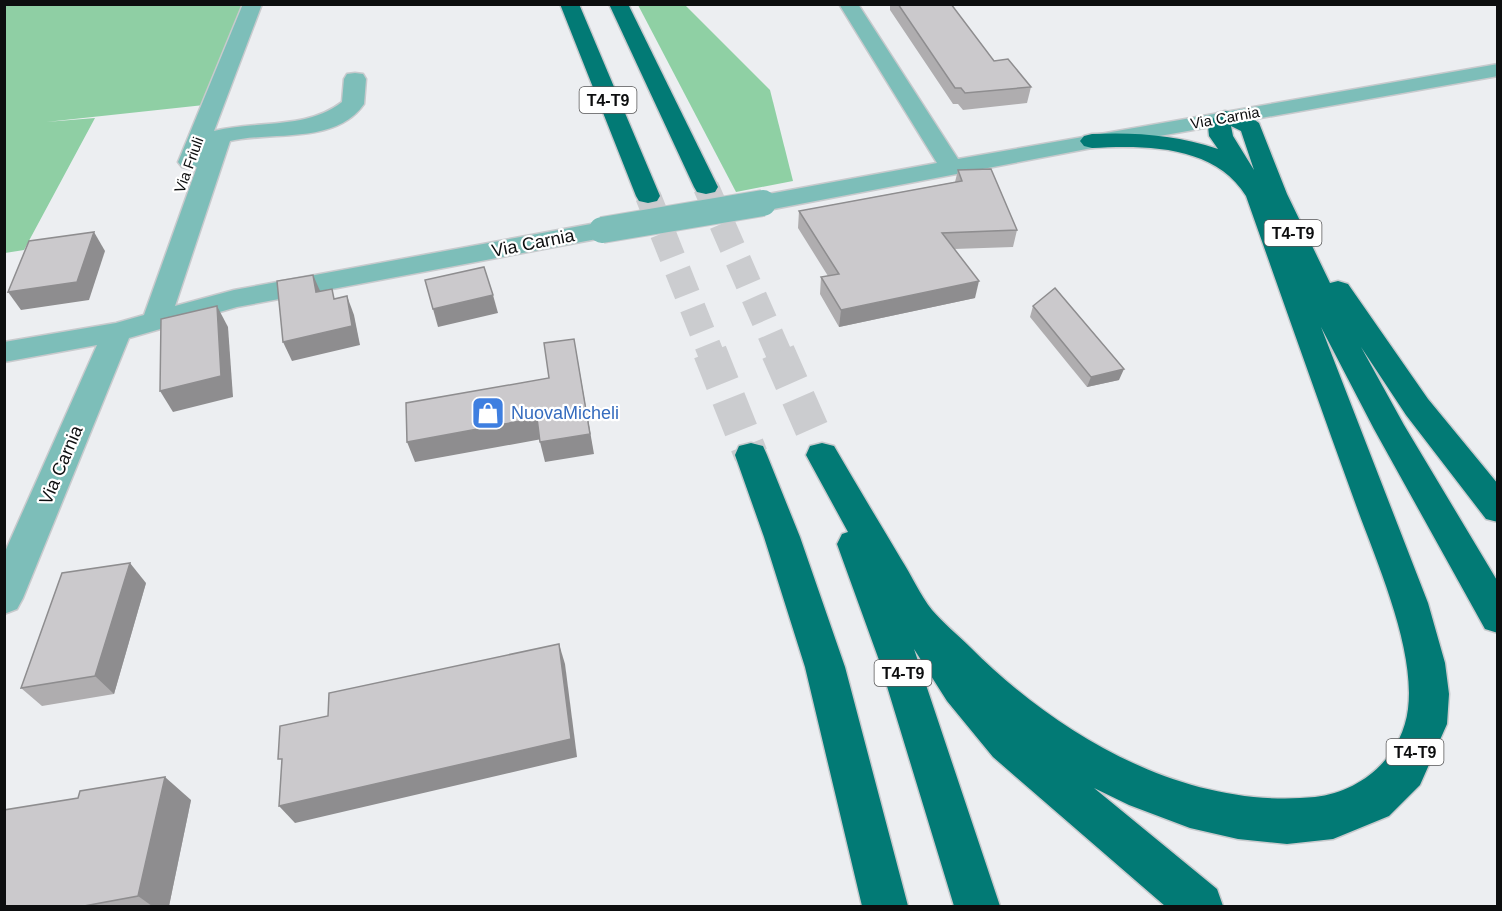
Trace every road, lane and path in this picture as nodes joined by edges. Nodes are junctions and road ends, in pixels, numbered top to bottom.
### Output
1 (253, 4) edge
2 (269, 4) edge
3 (569, 4) edge
4 (618, 4) edge
5 (848, 4) edge
6 (1497, 70) edge
7 (355, 79) dead end
8 (1268, 111) junction
9 (1225, 118) junction
10 (1254, 134) junction
11 (220, 136) junction
12 (1092, 141) junction
13 (952, 168) junction
14 (706, 187) tunnel mouth
15 (1261, 191) junction
16 (648, 196) tunnel mouth
17 (134, 327) junction
18 (4, 352) edge
19 (751, 455) tunnel mouth
20 (1497, 509) edge
21 (4, 598) edge
22 (1497, 617) edge
23 (917, 620) junction
24 (865, 825) junction
25 (872, 906) edge
26 (885, 906) edge
27 (977, 906) edge
28 (1200, 906) edge

1 - 17 street, Via Friuli
2 - 11 street
3 - 16 highway, T4-T9
4 - 14 highway, T4-T9
5 - 13 street
6 - 8 street, Via Carnia
7 - 11 street
8 - 9 street, Via Carnia
8 - 10 highway
9 - 10 highway
9 - 12 street, Via Carnia
9 - 15 highway, T4-T9
10 - 15 highway, T4-T9
11 - 17 street
12 - 13 street, Via Carnia
12 - 15 highway, T4-T9
13 - 17 street, Via Carnia, bridge
15 - 20 highway, T4-T9
15 - 22 highway, T4-T9
15 - 23 highway, T4-T9
17 - 18 street, Via Carnia
17 - 21 street, Via Carnia
19 - 24 highway
23 - 27 highway, T4-T9
23 - 28 highway, T4-T9
24 - 25 highway
24 - 26 highway

